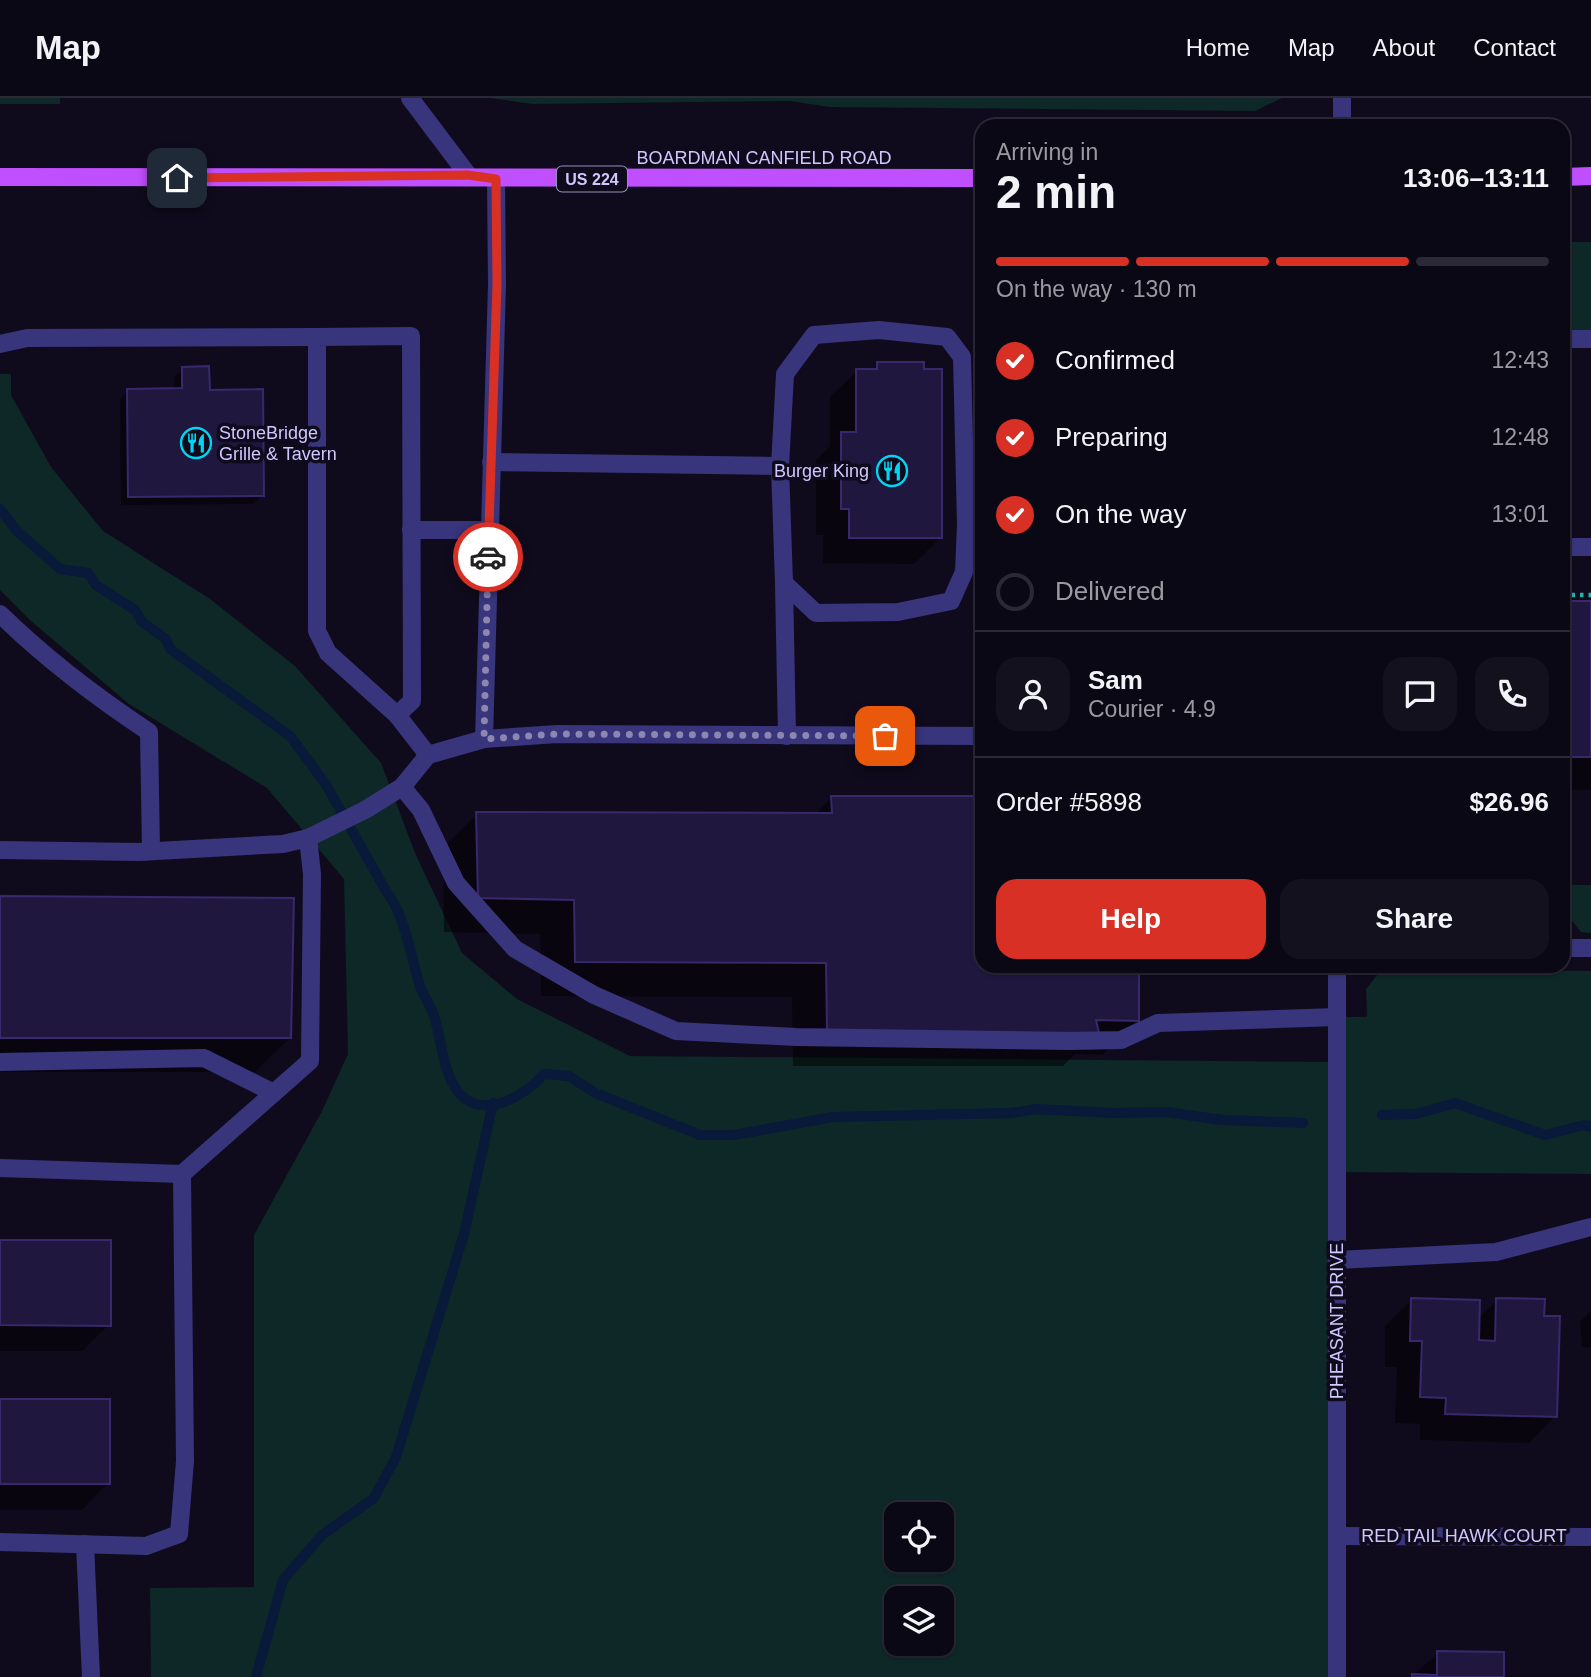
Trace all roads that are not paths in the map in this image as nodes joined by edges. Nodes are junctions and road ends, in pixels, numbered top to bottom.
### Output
1 (410, 98) edge
2 (1342, 98) edge
3 (1342, 119) edge
4 (468, 175) junction
5 (0, 177) edge
6 (1570, 177) edge
7 (1591, 177) edge
8 (975, 178) edge
9 (496, 179) junction
10 (317, 337) junction
11 (1570, 339) edge
12 (1591, 339) edge
13 (0, 344) edge
14 (491, 462) junction
15 (780, 466) junction
16 (411, 530) junction
17 (488, 530) junction
18 (1570, 547) edge
19 (1591, 547) edge
20 (784, 583) junction
21 (0, 614) edge
22 (397, 715) junction
23 (787, 736) junction
24 (975, 736) edge
25 (484, 739) junction
26 (428, 755) junction
27 (402, 787) junction
28 (315, 835) junction
29 (0, 850) edge
30 (151, 851) junction
31 (1570, 947) edge
32 (1591, 947) edge
33 (1337, 973) edge
34 (1337, 1017) junction
35 (0, 1062) edge
36 (274, 1093) junction
37 (0, 1168) edge
38 (182, 1174) junction
39 (1591, 1227) edge
40 (1337, 1260) junction
41 (1337, 1536) junction
42 (1591, 1537) edge
43 (0, 1542) edge
44 (85, 1544) junction
45 (91, 1677) edge
46 (1337, 1677) edge

1 - 4 street
2 - 3 street
4 - 5 main road, BOARDMAN CANFIELD ROAD / US 224
4 - 9 main road, BOARDMAN CANFIELD ROAD / US 224
6 - 7 main road
8 - 9 main road, BOARDMAN CANFIELD ROAD / US 224
9 - 14 street
10 - 13 street
10 - 16 street
10 - 22 street
11 - 12 street
14 - 15 street
14 - 17 street
15 - 20 street
15 - 20 street
16 - 17 street
16 - 22 street
17 - 25 street
18 - 19 street
20 - 23 street
21 - 30 street
22 - 26 street
23 - 24 street
23 - 25 street
25 - 26 street
26 - 27 street
27 - 28 street
27 - 34 street
28 - 30 street
28 - 36 street
29 - 30 street
31 - 32 street
33 - 34 street, PHEASANT DRIVE
34 - 40 street, PHEASANT DRIVE
35 - 36 street
36 - 38 street
37 - 38 street
38 - 44 street
39 - 40 street
40 - 41 street, PHEASANT DRIVE
41 - 42 street, RED TAIL HAWK COURT
41 - 46 street, PHEASANT DRIVE
43 - 44 street
44 - 45 street

